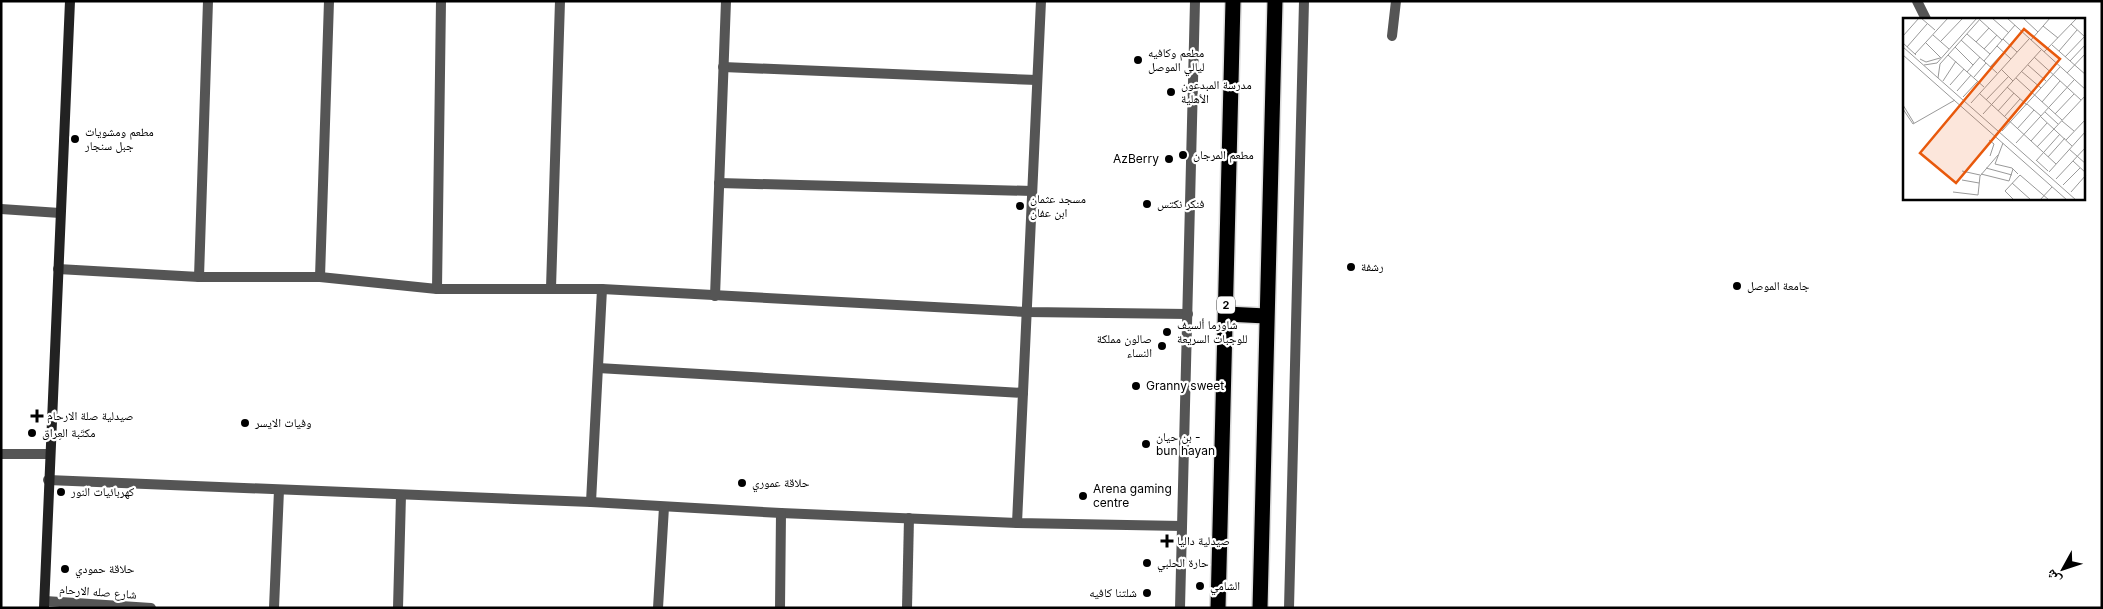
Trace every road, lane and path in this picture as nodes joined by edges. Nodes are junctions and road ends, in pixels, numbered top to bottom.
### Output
1 (70, 1) edge
2 (208, 1) edge
3 (329, 1) edge
4 (441, 1) edge
5 (560, 1) edge
6 (726, 1) edge
7 (1041, 1) edge
8 (1196, 1) edge
9 (1233, 1) edge
10 (1275, 1) edge
11 (1304, 1) edge
12 (1396, 1) edge
13 (1916, 1) edge
14 (1925, 18) edge
15 (1392, 36) dead end
16 (724, 68) junction
17 (1037, 80) junction
18 (719, 183) junction
19 (1032, 191) junction
20 (1, 209) edge
21 (60, 213) junction
22 (58, 269) junction
23 (199, 277) junction
24 (320, 277) junction
25 (552, 288) junction
26 (437, 289) junction
27 (602, 289) junction
28 (715, 296) junction
29 (1027, 312) junction
30 (1188, 314) junction
31 (1226, 314) junction
32 (1266, 316) junction
33 (598, 368) junction
34 (1023, 393) junction
35 (1, 454) edge
36 (50, 454) junction
37 (48, 480) junction
38 (279, 490) junction
39 (401, 495) junction
40 (591, 502) junction
41 (664, 507) junction
42 (781, 513) junction
43 (909, 518) junction
44 (1017, 523) junction
45 (1182, 526) junction
46 (44, 604) edge
47 (151, 608) edge
48 (274, 608) edge
49 (398, 608) edge
50 (658, 608) edge
51 (780, 608) edge
52 (907, 608) edge
53 (1180, 608) edge
54 (1218, 608) edge
55 (1260, 608) edge
56 (1289, 608) edge

1 - 21 street
2 - 23 street
3 - 24 street
4 - 26 street
5 - 25 street
6 - 16 street
7 - 17 street
8 - 30 street
9 - 31 highway, 2
10 - 32 highway
11 - 56 street
12 - 15 street
13 - 14 street
16 - 17 street
16 - 18 street
17 - 19 street
18 - 19 street
18 - 28 street
19 - 29 street
20 - 21 street
21 - 22 street
22 - 23 street
22 - 36 street
23 - 24 street
24 - 26 street
25 - 26 street
25 - 27 street
27 - 28 street
27 - 33 street
28 - 29 street
29 - 30 street
29 - 34 street
30 - 45 street
31 - 32 highway
31 - 54 highway, 2
32 - 55 highway
33 - 34 street
33 - 40 street
34 - 44 street
35 - 36 street
36 - 37 street
37 - 38 street
37 - 46 street
38 - 39 street
38 - 48 street
39 - 40 street
39 - 49 street
40 - 41 street
41 - 42 street
41 - 50 street
42 - 43 street
42 - 51 street
43 - 44 street
43 - 52 street
44 - 45 street
45 - 53 street
46 - 47 street, شارع صله الارحام

